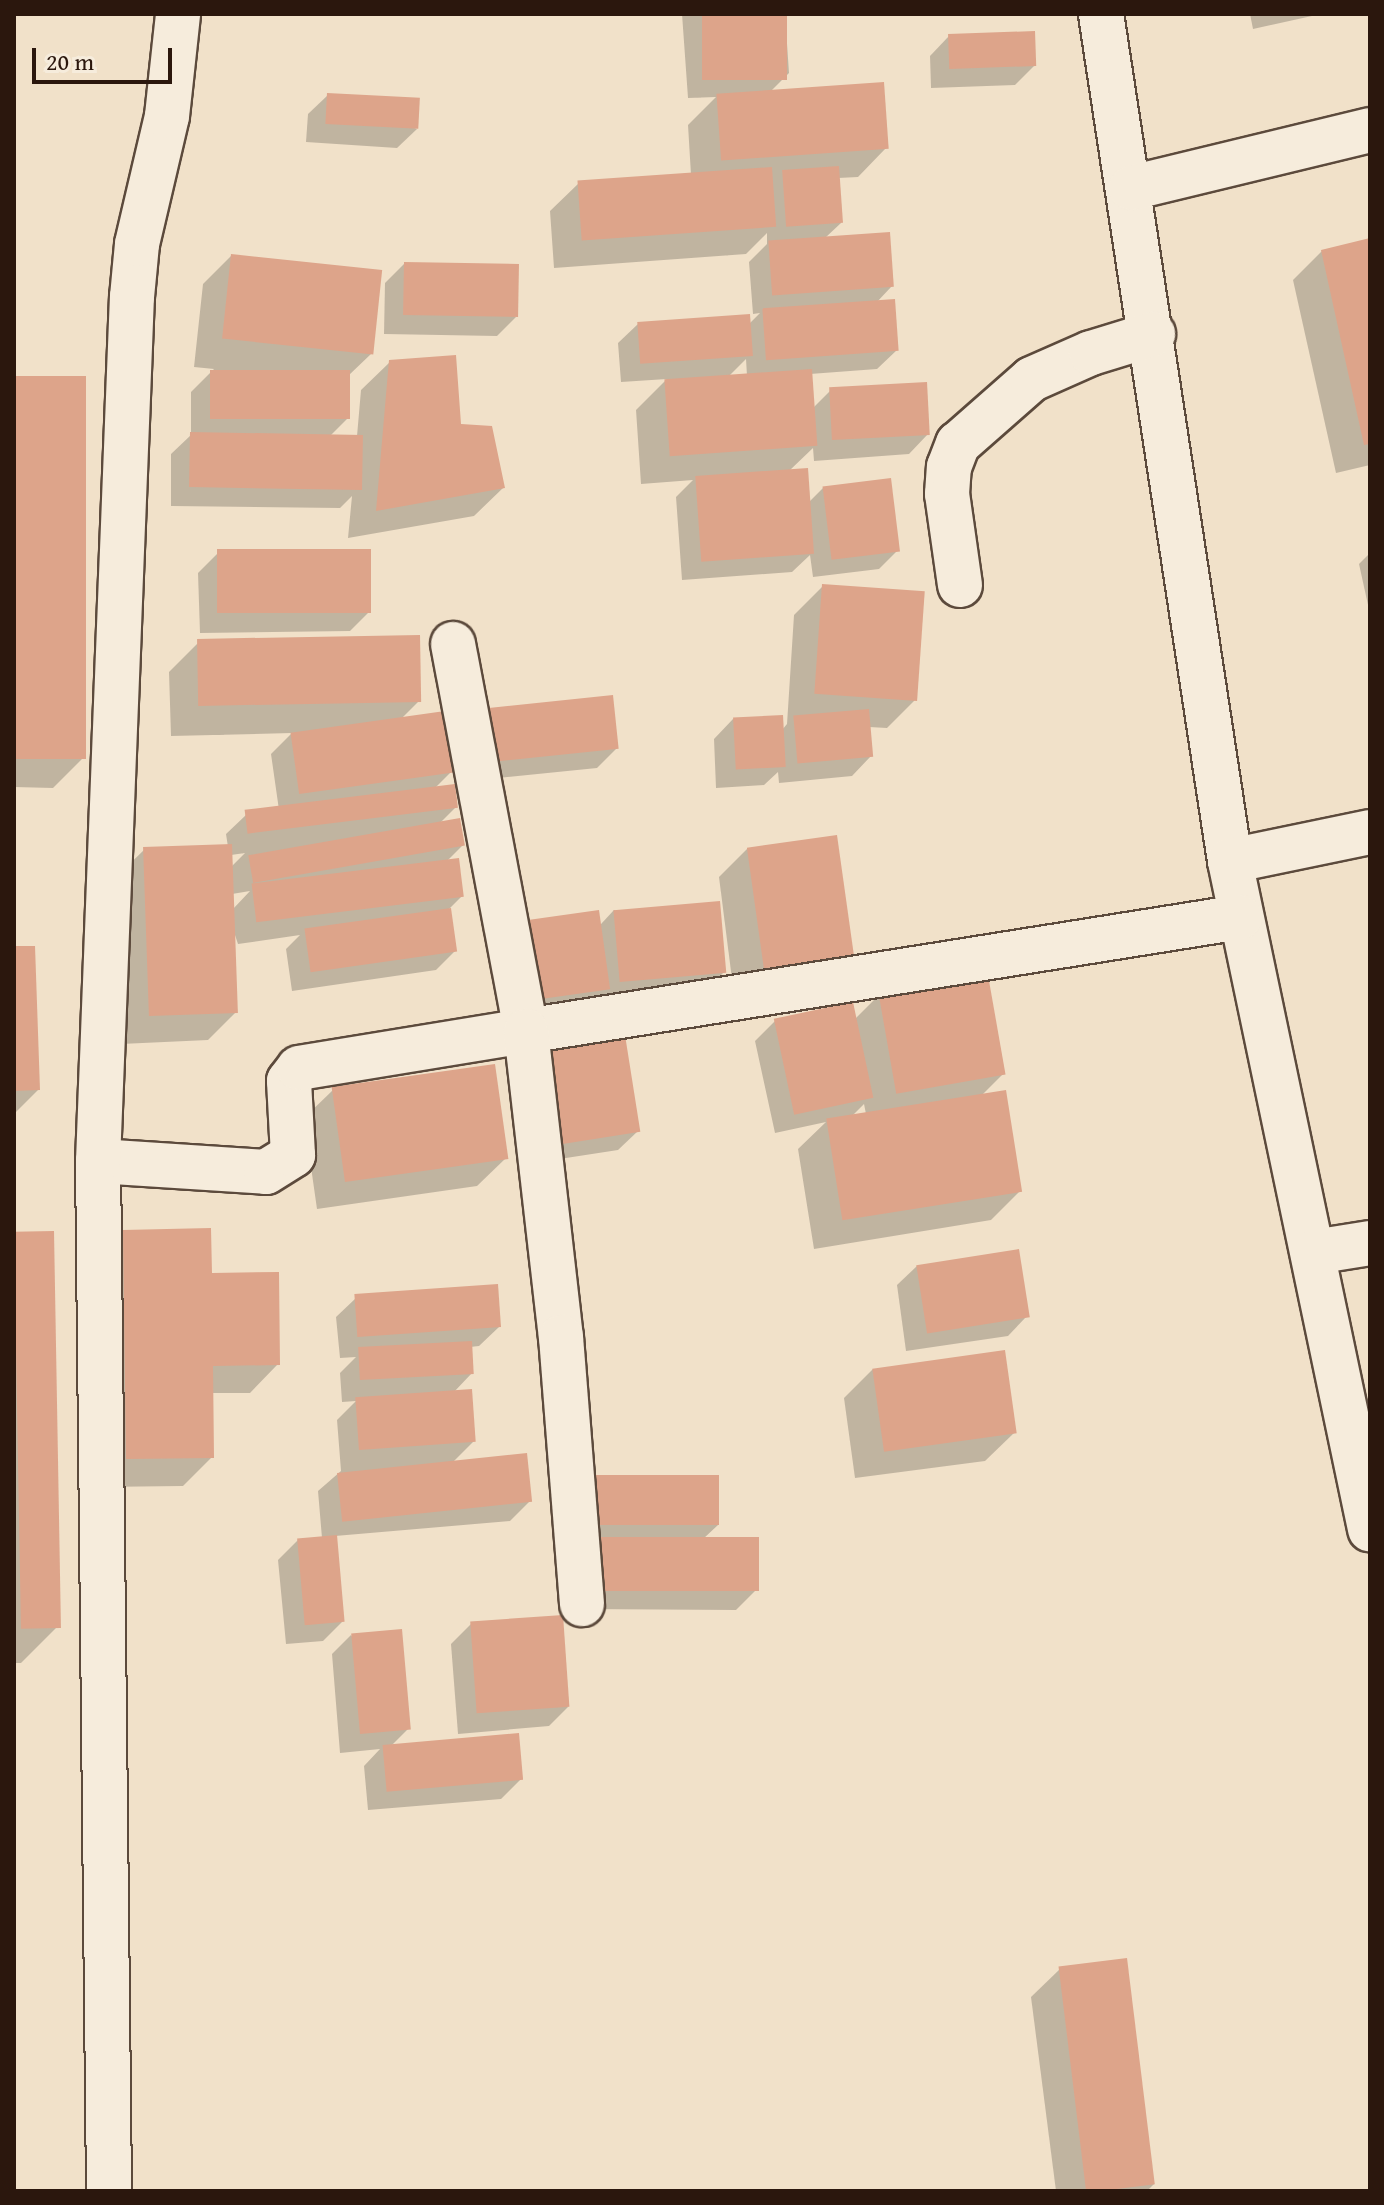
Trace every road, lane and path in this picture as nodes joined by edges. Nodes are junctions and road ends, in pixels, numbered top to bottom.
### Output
1 (178, 14) edge
2 (1101, 14) edge
3 (1370, 130) edge
4 (1131, 188) junction
5 (1153, 334) junction
6 (960, 585) dead end
7 (453, 644) dead end
8 (1370, 832) edge
9 (1230, 861) junction
10 (1240, 917) junction
11 (526, 1031) junction
12 (98, 1161) junction
13 (1370, 1243) edge
14 (1314, 1252) junction
15 (1368, 1508) edge
16 (582, 1604) dead end
17 (109, 2191) edge

1 - 12 street
2 - 4 street
3 - 4 street
4 - 5 street
5 - 6 street
5 - 9 street
7 - 11 street
8 - 9 street
9 - 10 street
10 - 11 street
10 - 14 street
11 - 12 street
11 - 16 street
12 - 17 street
13 - 14 street
14 - 15 street

